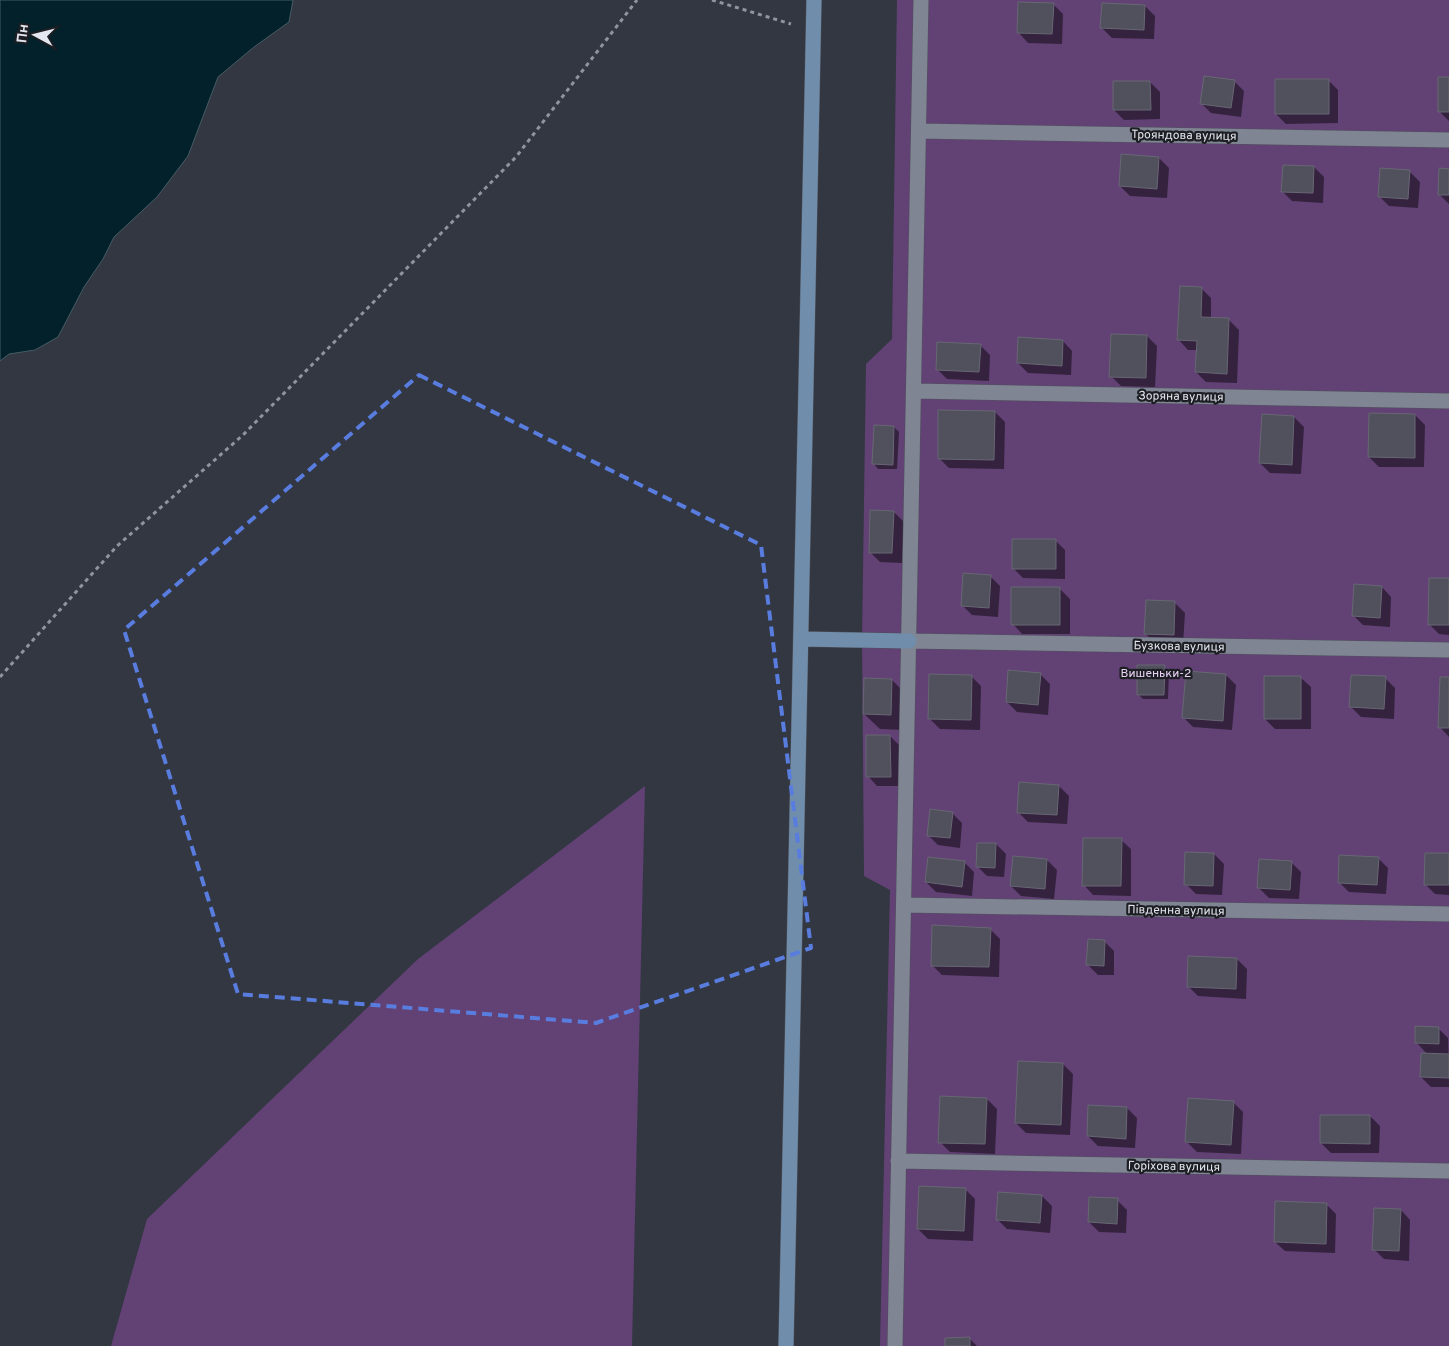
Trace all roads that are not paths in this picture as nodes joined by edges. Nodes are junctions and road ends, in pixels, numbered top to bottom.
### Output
1 (814, 0) edge
2 (921, 0) edge
3 (919, 131) junction
4 (1449, 140) edge
5 (914, 392) junction
6 (1449, 401) edge
7 (801, 639) junction
8 (909, 641) junction
9 (1449, 650) edge
10 (904, 905) junction
11 (1449, 914) edge
12 (898, 1161) junction
13 (1449, 1171) edge
14 (786, 1346) edge
15 (895, 1346) edge

1 - 7 street
2 - 3 street
3 - 4 street, Трояндова вулиця
3 - 5 street
5 - 6 street, Зоряна вулиця
5 - 8 street
7 - 8 street
7 - 14 street
8 - 9 street, Бузкова вулиця
8 - 10 street
10 - 11 street, Південна вулиця
10 - 12 street
12 - 13 street, Горіхова вулиця
12 - 15 street

